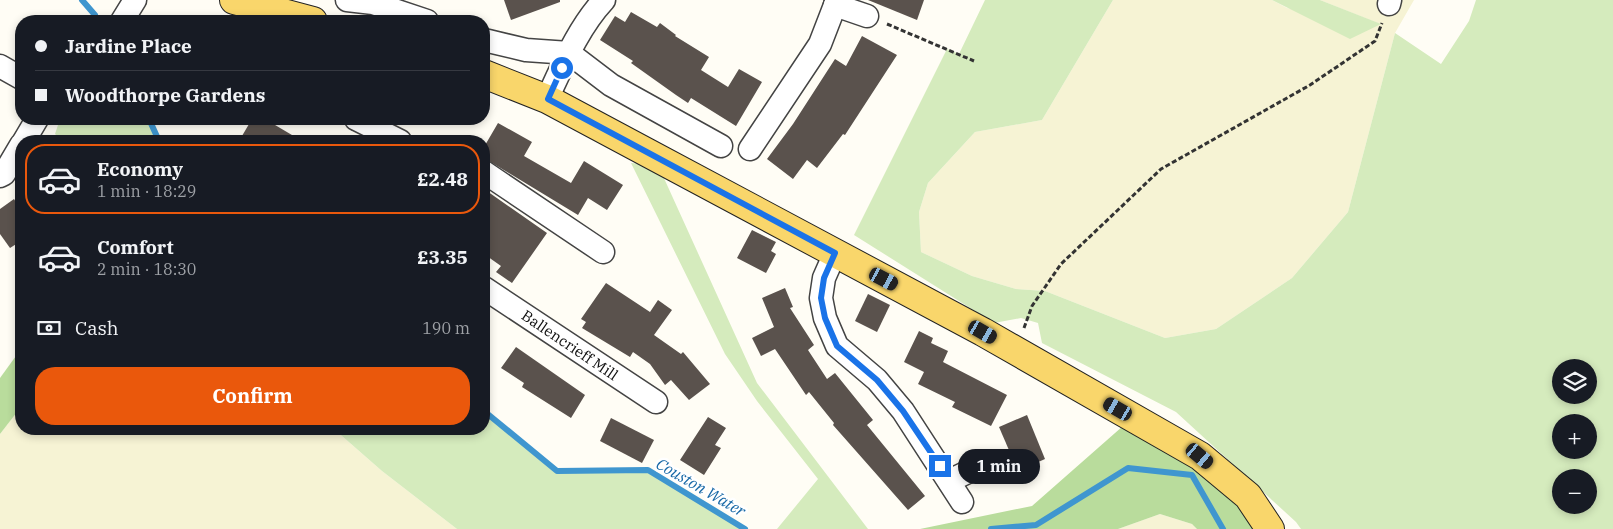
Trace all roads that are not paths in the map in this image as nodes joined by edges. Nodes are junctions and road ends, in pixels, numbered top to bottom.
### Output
1 (234, 0) edge
2 (347, 0) edge
3 (604, 0) edge
4 (836, 2) edge
5 (280, 6) edge
6 (300, 15) edge
7 (409, 15) edge
8 (867, 16) road end
9 (490, 41) edge
10 (569, 53) junction
11 (0, 66) edge
12 (15, 75) edge
13 (490, 76) edge
14 (548, 99) junction
15 (368, 125) edge
16 (388, 135) edge
17 (720, 146) dead end
18 (750, 149) dead end
19 (15, 155) edge
20 (0, 176) edge
21 (490, 176) edge
22 (602, 252) dead end
23 (835, 253) junction
24 (490, 292) edge
25 (656, 402) dead end
26 (974, 469) dead end
27 (949, 481) junction
28 (962, 502) dead end
29 (1270, 529) edge

1 - 5 main road
2 - 7 street
3 - 10 street
4 - 8 street
4 - 18 street
5 - 6 main road
9 - 10 street
10 - 14 street
10 - 17 street
11 - 12 street
13 - 14 main road
14 - 23 main road
15 - 16 street
19 - 20 street
21 - 22 street
23 - 27 street
23 - 29 main road
24 - 25 street, Ballencrieff Mill
26 - 27 street
27 - 28 street

